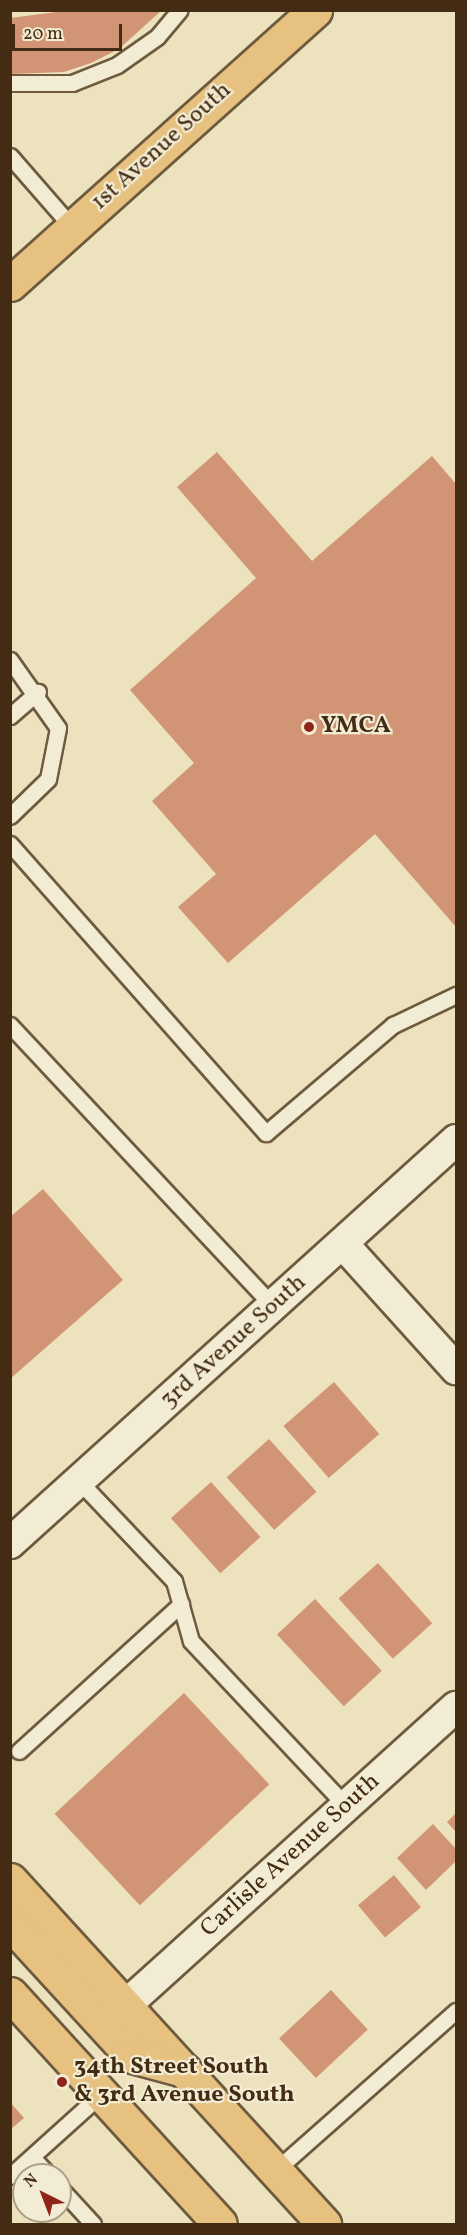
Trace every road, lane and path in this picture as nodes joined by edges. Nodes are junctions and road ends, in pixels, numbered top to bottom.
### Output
1 (180, 10) edge
2 (315, 10) edge
3 (10, 83) edge
4 (10, 156) edge
5 (72, 227) junction
6 (10, 284) edge
7 (10, 660) edge
8 (38, 692) junction
9 (10, 716) edge
10 (10, 816) edge
11 (10, 844) edge
12 (456, 995) edge
13 (10, 1026) edge
14 (456, 1140) edge
15 (343, 1244) junction
16 (273, 1306) junction
17 (456, 1369) edge
18 (79, 1480) junction
19 (12, 1539) edge
20 (181, 1604) junction
21 (456, 1707) edge
22 (19, 1751) dead end
23 (346, 1806) junction
24 (10, 1880) edge
25 (10, 1923) edge
26 (10, 1994) edge
27 (126, 2006) junction
28 (456, 2011) edge
29 (184, 2070) junction
30 (101, 2094) junction
31 (32, 2157) junction
32 (38, 2163) edge
33 (276, 2170) junction
34 (10, 2176) edge
35 (72, 2201) edge
36 (93, 2224) edge
37 (220, 2224) edge
38 (324, 2224) edge

1 - 3 lane
2 - 5 main road, 1st Avenue South
4 - 5 lane
5 - 6 main road, 1st Avenue South
7 - 8 lane
8 - 9 lane
8 - 10 lane
11 - 12 lane
13 - 16 lane
14 - 15 street, 3rd Avenue South
15 - 16 street, 3rd Avenue South
15 - 17 street
16 - 18 street, 3rd Avenue South
18 - 19 street, 3rd Avenue South
18 - 20 lane
20 - 22 lane
20 - 23 lane
21 - 23 street, Carlisle Avenue South
23 - 27 street, Carlisle Avenue South
24 - 27 main road
25 - 29 main road
26 - 30 main road
27 - 29 main road
28 - 33 lane
29 - 33 main road
30 - 31 lane
30 - 37 main road
31 - 32 lane
31 - 34 lane
33 - 38 main road
35 - 36 lane

